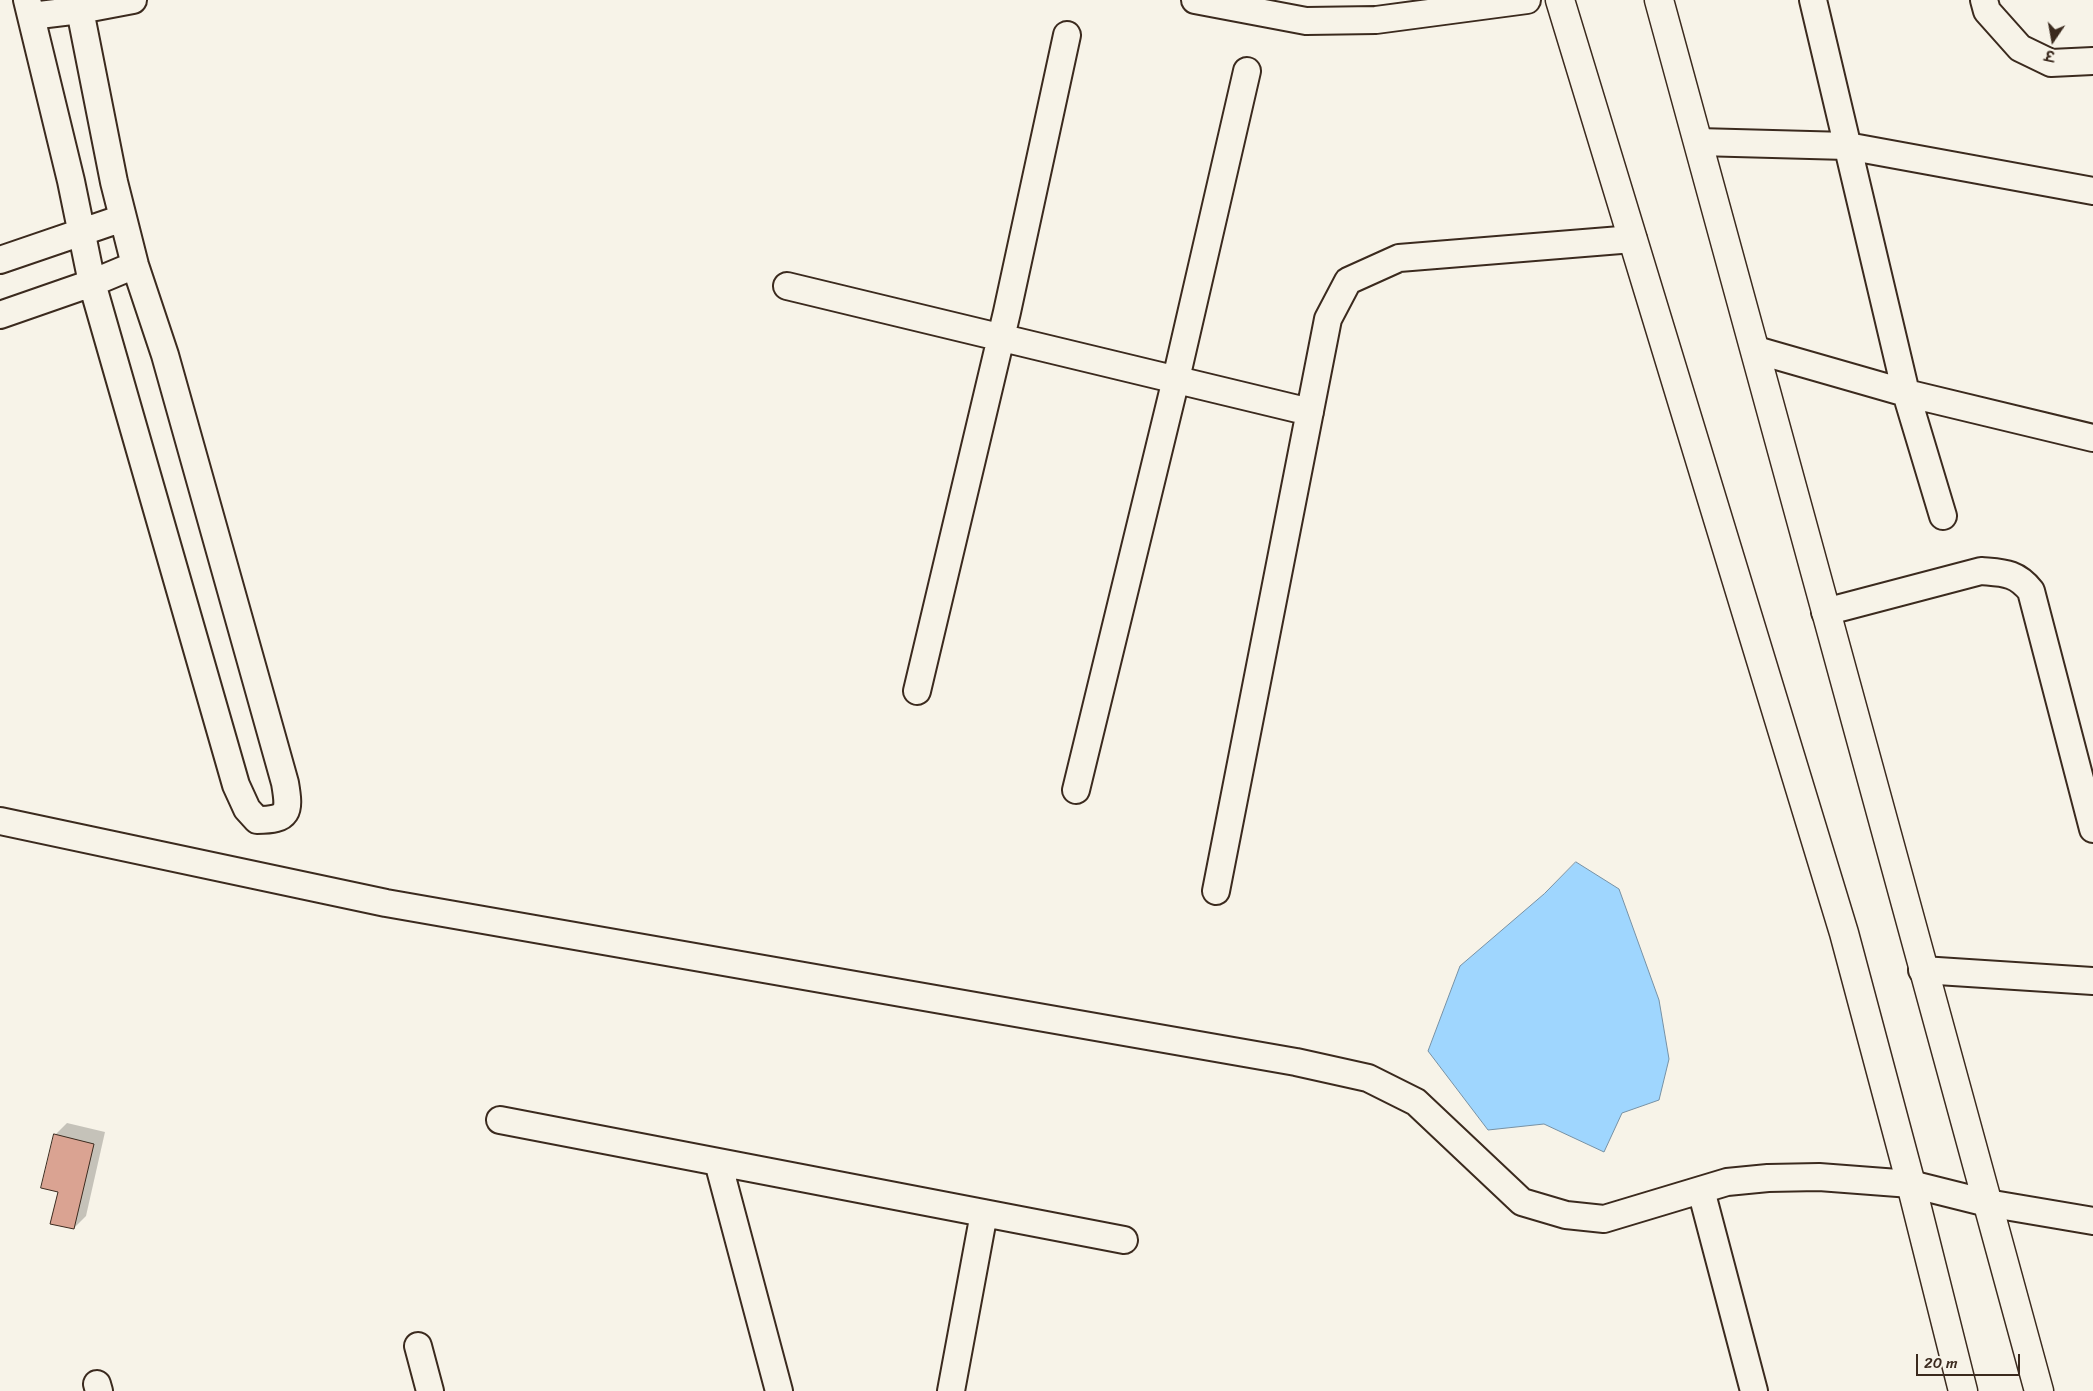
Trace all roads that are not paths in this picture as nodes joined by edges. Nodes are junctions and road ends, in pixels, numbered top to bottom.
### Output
1 (133, 0) edge
2 (1195, 0) edge
3 (1527, 0) edge
4 (1560, 0) edge
5 (1659, 0) edge
6 (1812, 0) edge
7 (1984, 0) edge
8 (79, 5) edge
9 (29, 8) edge
10 (1067, 35) dead end
11 (2093, 61) edge
12 (1247, 71) dead end
13 (1698, 142) junction
14 (1847, 146) junction
15 (2093, 192) edge
16 (124, 218) junction
17 (81, 233) junction
18 (1633, 239) junction
19 (0, 260) edge
20 (135, 265) junction
21 (92, 283) junction
22 (786, 286) dead end
23 (0, 315) edge
24 (1001, 337) junction
25 (1756, 350) junction
26 (1176, 379) junction
27 (1906, 393) junction
28 (1310, 412) junction
29 (2093, 438) edge
30 (1943, 516) dead end
31 (1826, 612) junction
32 (917, 691) dead end
33 (1076, 790) dead end
34 (0, 821) edge
35 (2093, 829) edge
36 (1216, 891) dead end
37 (1922, 970) junction
38 (2093, 982) edge
39 (500, 1120) dead end
40 (718, 1162) junction
41 (1911, 1184) junction
42 (1701, 1190) junction
43 (1987, 1203) junction
44 (984, 1213) junction
45 (2093, 1221) edge
46 (1124, 1240) dead end
47 (418, 1346) dead end
48 (430, 1391) edge
49 (779, 1391) edge
50 (951, 1391) edge
51 (1754, 1391) edge
52 (1963, 1391) edge
53 (2038, 1391) edge

1 - 8 street
2 - 3 street
4 - 18 street
5 - 13 street
6 - 14 street
7 - 11 street
8 - 9 street
8 - 16 street
9 - 17 street
10 - 24 street
12 - 26 street
13 - 14 street
13 - 25 street
14 - 15 street
14 - 27 street
16 - 17 street
16 - 20 street
17 - 19 street
17 - 21 street
18 - 28 street
18 - 41 street
20 - 21 street
20 - 21 street
21 - 23 street
22 - 24 street
24 - 26 street
24 - 32 street
25 - 27 street
25 - 31 street
26 - 28 street
26 - 33 street
27 - 29 street
27 - 30 street
28 - 36 street
31 - 35 street
31 - 37 street
34 - 42 street
37 - 38 street
37 - 43 street
39 - 40 street
40 - 44 street
40 - 49 street
41 - 42 street
41 - 43 street
41 - 52 street
42 - 51 street
43 - 45 street
43 - 53 street
44 - 46 street
44 - 50 street
47 - 48 street

